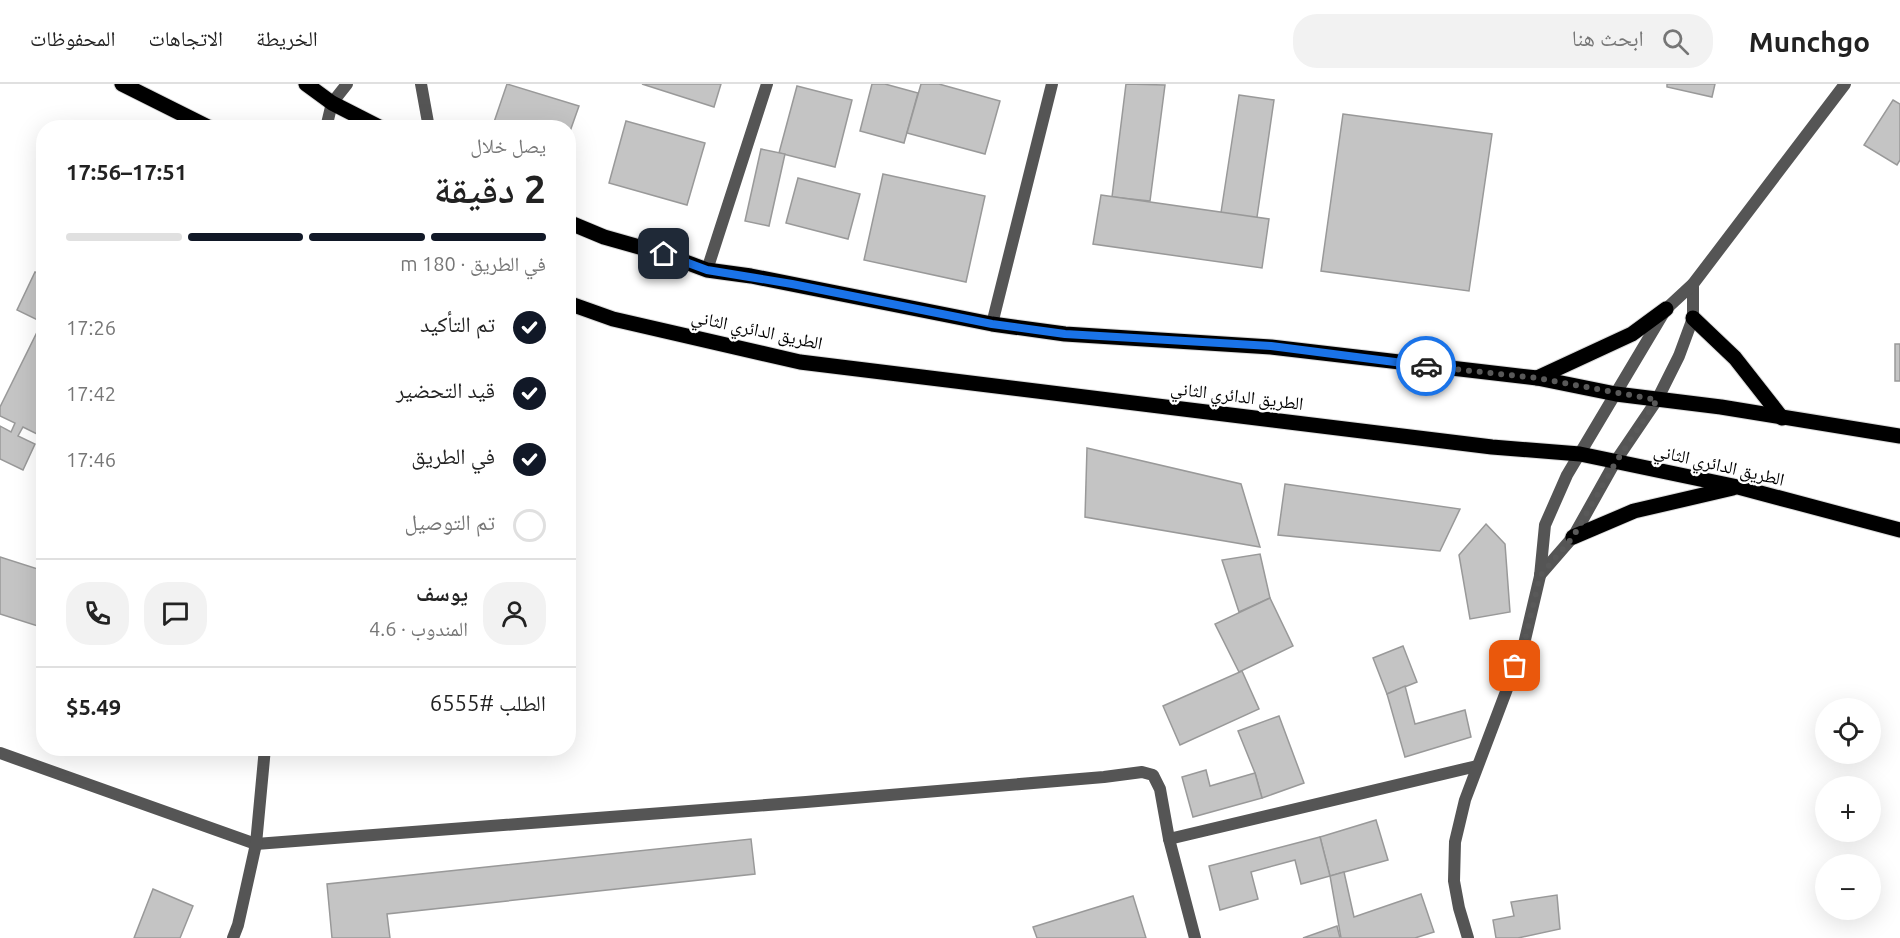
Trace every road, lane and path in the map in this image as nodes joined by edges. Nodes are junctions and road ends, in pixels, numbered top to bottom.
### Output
1 (122, 84) edge
2 (306, 84) edge
3 (347, 84) edge
4 (421, 84) edge
5 (767, 84) edge
6 (1052, 84) edge
7 (1845, 84) edge
8 (332, 103) junction
9 (194, 120) edge
10 (328, 120) edge
11 (365, 120) edge
12 (428, 120) edge
13 (576, 225) edge
14 (707, 270) junction
15 (1693, 284) junction
16 (576, 306) edge
17 (1666, 309) junction
18 (1693, 318) junction
19 (992, 324) junction
20 (1537, 378) junction
21 (1616, 394) junction
22 (1657, 400) junction
23 (1782, 418) junction
24 (1900, 436) edge
25 (1580, 454) junction
26 (1616, 462) junction
27 (1738, 487) junction
28 (1900, 530) edge
29 (1573, 537) junction
30 (1540, 576) junction
31 (0, 753) edge
32 (264, 756) edge
33 (1477, 766) junction
34 (1169, 838) junction
35 (256, 844) junction
36 (239, 932) edge
37 (233, 938) edge
38 (1195, 938) edge
39 (1468, 938) edge

1 - 9 main road
2 - 8 main road
3 - 8 street
4 - 12 street
5 - 14 street
6 - 19 street
7 - 15 street
8 - 10 street
8 - 11 main road
13 - 14 main road
14 - 19 main road
15 - 17 street
15 - 18 street
16 - 25 main road, الطريق الدائري الثاني
17 - 20 main road
17 - 21 street
18 - 22 street
18 - 23 main road
19 - 20 main road
20 - 21 main road
21 - 22 main road
21 - 25 street
22 - 23 main road
22 - 26 street
23 - 24 main road
25 - 26 main road, الطريق الدائري الثاني
25 - 30 street
26 - 27 main road, الطريق الدائري الثاني
26 - 29 street
27 - 28 main road, الطريق الدائري الثاني
27 - 29 main road
29 - 30 street
30 - 33 street
31 - 35 street
32 - 35 street
33 - 34 street
33 - 39 street
34 - 35 street
34 - 38 street
35 - 36 street
36 - 37 street

